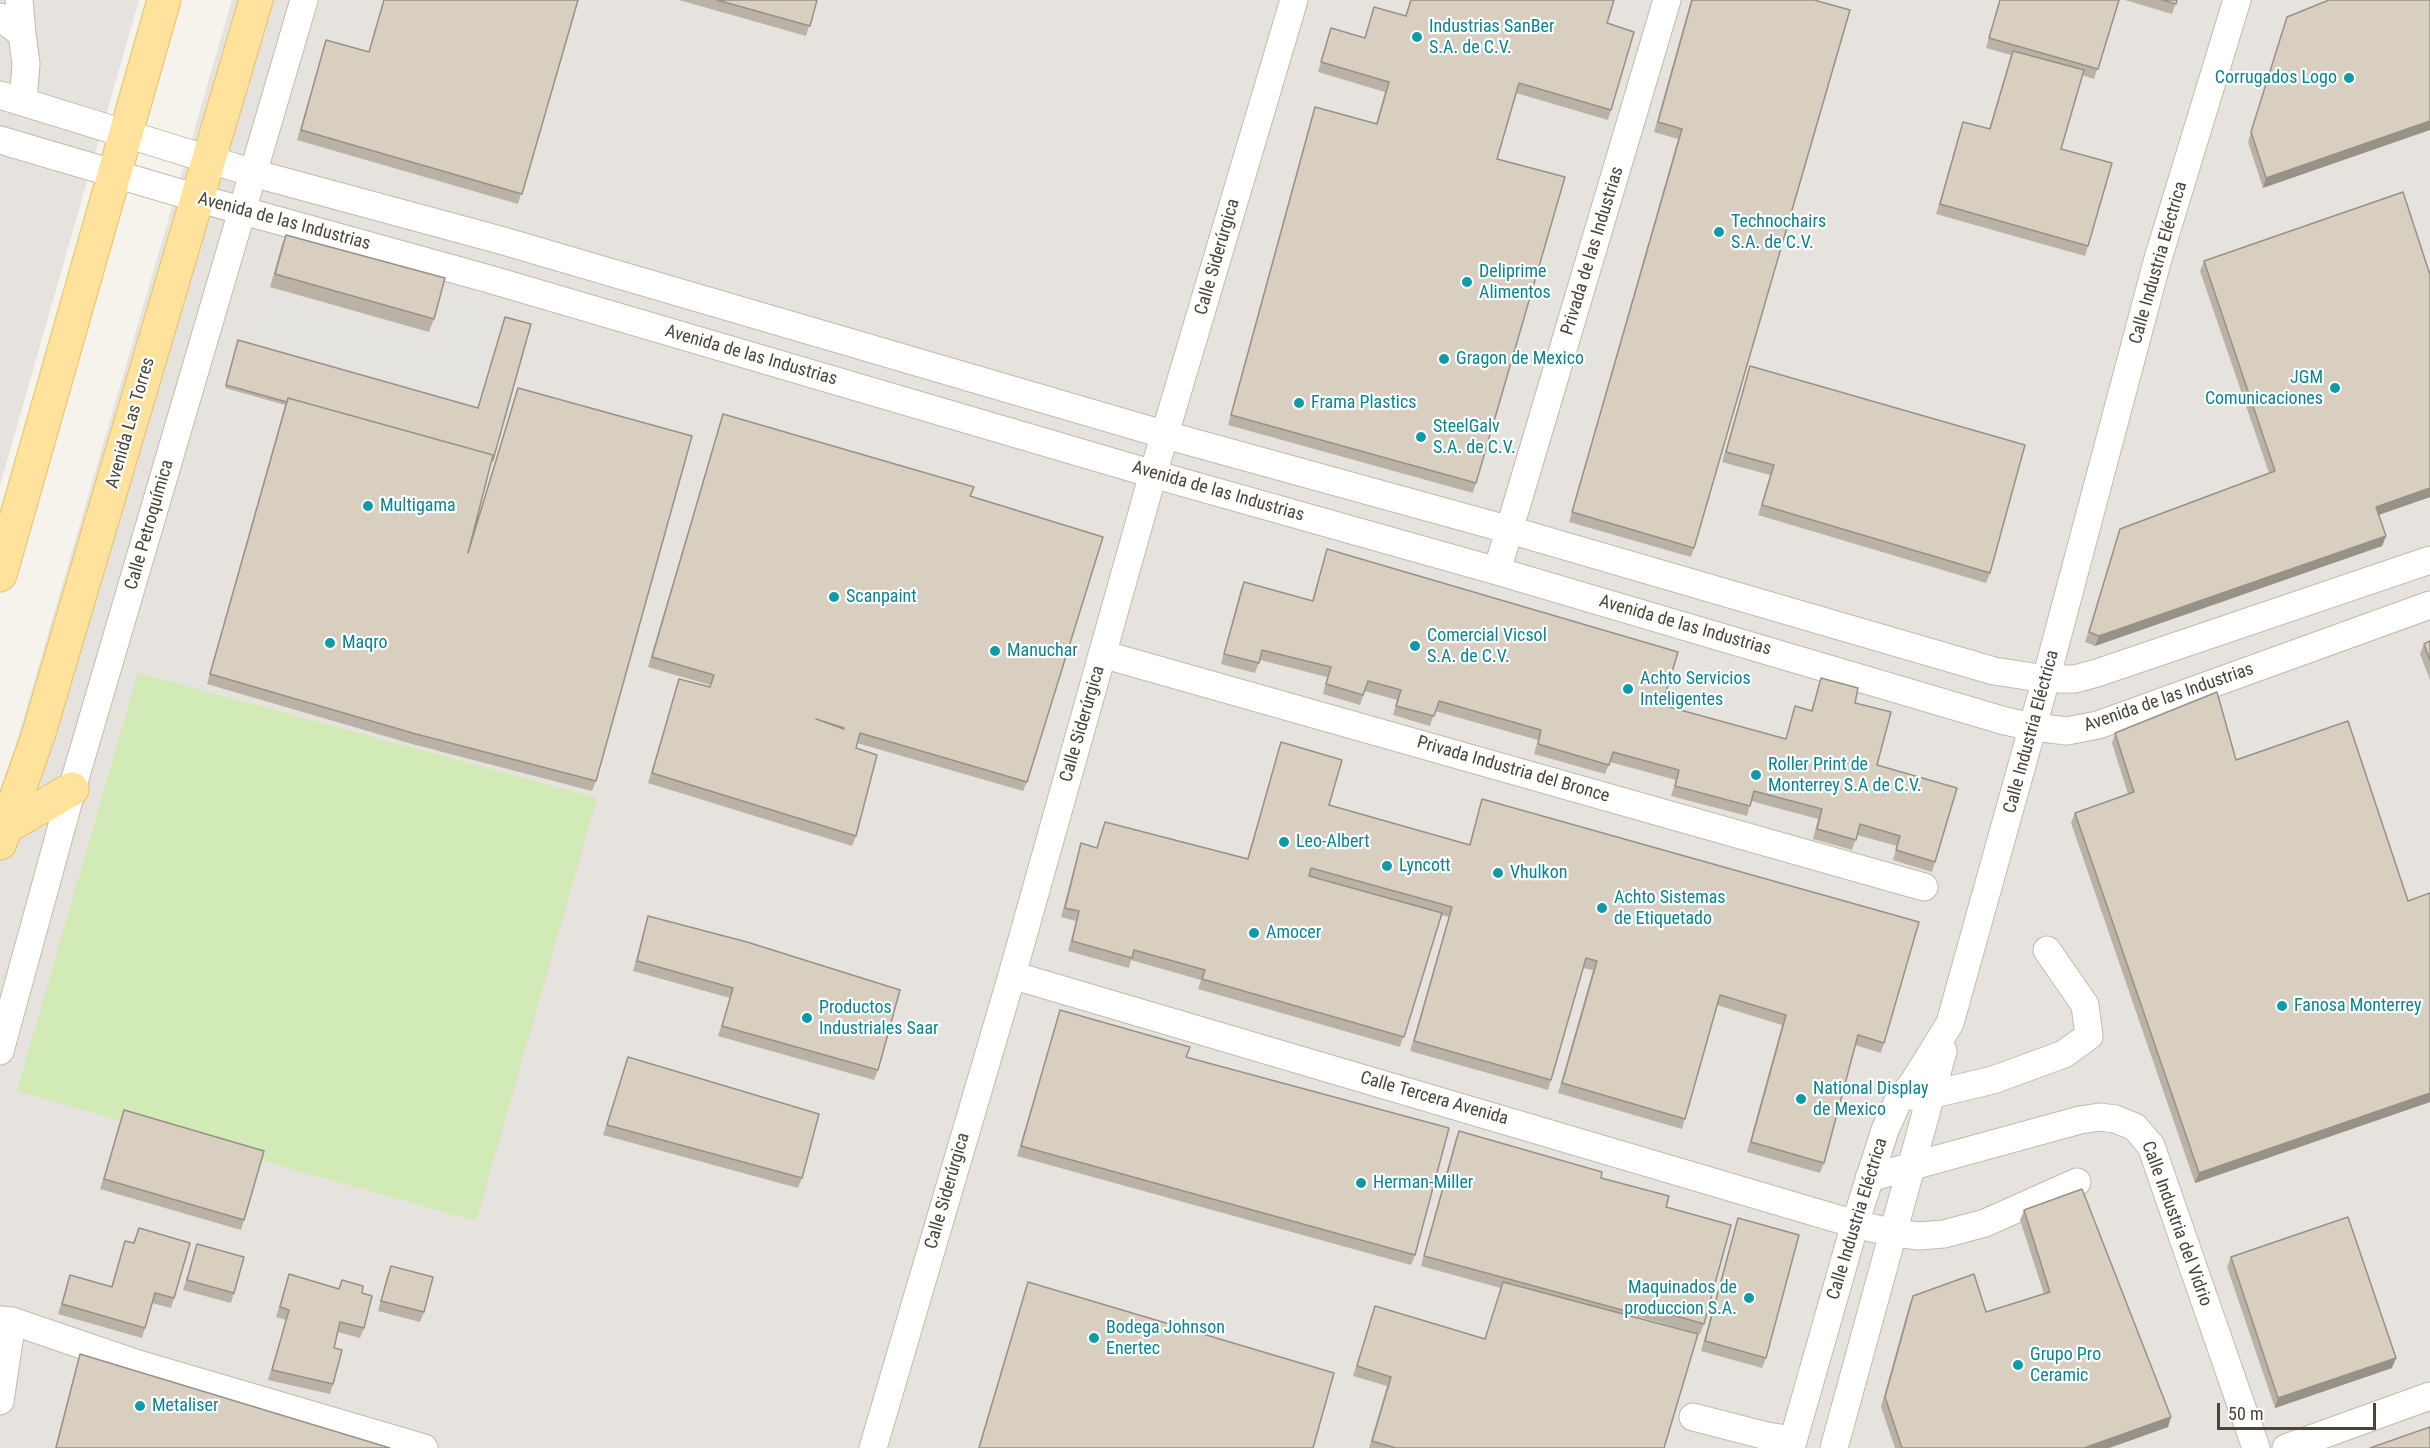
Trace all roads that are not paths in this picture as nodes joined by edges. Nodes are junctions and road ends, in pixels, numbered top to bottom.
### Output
1 (19, 0) edge
2 (164, 0) edge
3 (256, 0) edge
4 (304, 0) edge
5 (1294, 0) edge
6 (1667, 0) edge
7 (2237, 0) edge
8 (0, 17) edge
9 (22, 34) junction
10 (12, 99) edge
11 (125, 133) junction
12 (0, 140) edge
13 (209, 159) junction
14 (253, 172) junction
15 (114, 173) junction
16 (197, 198) junction
17 (243, 210) junction
18 (500, 240) junction
19 (489, 279) junction
20 (1166, 435) junction
21 (1154, 474) junction
22 (1509, 530) junction
23 (2430, 560) edge
24 (1497, 571) junction
25 (0, 575) edge
26 (2430, 605) edge
27 (1102, 654) junction
28 (2046, 679) junction
29 (2033, 727) junction
30 (72, 789) junction
31 (3, 836) edge
32 (1924, 887) dead end
33 (2047, 950) dead end
34 (1012, 975) junction
35 (1950, 1023) junction
36 (0, 1050) edge
37 (1931, 1096) junction
38 (1898, 1101) junction
39 (1912, 1167) junction
40 (1869, 1178) junction
41 (2077, 1182) dead end
42 (1855, 1224) junction
43 (1894, 1233) junction
44 (6, 1321) edge
45 (2430, 1396) edge
46 (0, 1401) edge
47 (1693, 1417) dead end
48 (1792, 1444) edge
49 (423, 1448) edge
50 (873, 1448) edge
51 (1834, 1448) edge
52 (2256, 1448) edge
53 (2286, 1448) edge

1 - 9 street
2 - 11 main road
3 - 13 main road, Avenida Las Torres
4 - 14 street, Calle Petroquímica
5 - 20 street, Calle Siderúrgica
6 - 22 street, Privada de las Industrias
7 - 28 street, Calle Industria Eléctrica
8 - 9 street
9 - 10 street
10 - 11 street
11 - 13 street
11 - 15 main road
12 - 15 street, Avenida de las Industrias
13 - 14 street
13 - 16 main road, Avenida Las Torres
14 - 17 street, Calle Petroquímica
14 - 18 street
15 - 16 street, Avenida de las Industrias
15 - 25 main road
16 - 17 street, Avenida de las Industrias
16 - 31 main road, Avenida Las Torres
17 - 19 street, Avenida de las Industrias
17 - 30 street, Calle Petroquímica
18 - 19 street
18 - 20 street
19 - 21 street, Avenida de las Industrias
20 - 21 street, Calle Siderúrgica
20 - 22 street
21 - 24 street, Avenida de las Industrias
21 - 27 street, Calle Siderúrgica
22 - 24 street, Privada de las Industrias
22 - 28 street
23 - 28 street
24 - 29 street, Avenida de las Industrias
26 - 29 street, Avenida de las Industrias
27 - 32 street, Privada Industria del Bronce
27 - 34 street, Calle Siderúrgica
28 - 29 street, Calle Industria Eléctrica
29 - 35 street, Calle Industria Eléctrica
30 - 31 main road
30 - 36 street, Calle Petroquímica
33 - 37 street
34 - 42 street, Calle Tercera Avenida
34 - 50 street, Calle Siderúrgica
35 - 37 street
35 - 38 street, Calle Industria Eléctrica
37 - 38 street
37 - 39 street
38 - 40 street, Calle Industria Eléctrica
39 - 40 street, Calle Industria del Vidrio
39 - 43 street
39 - 52 street, Calle Industria del Vidrio
40 - 42 street, Calle Industria Eléctrica
41 - 43 street, Calle Tercera Avenida
42 - 43 street, Calle Tercera Avenida
42 - 48 street, Calle Industria Eléctrica
43 - 51 street
44 - 46 street
44 - 49 street
45 - 53 street
47 - 48 street

